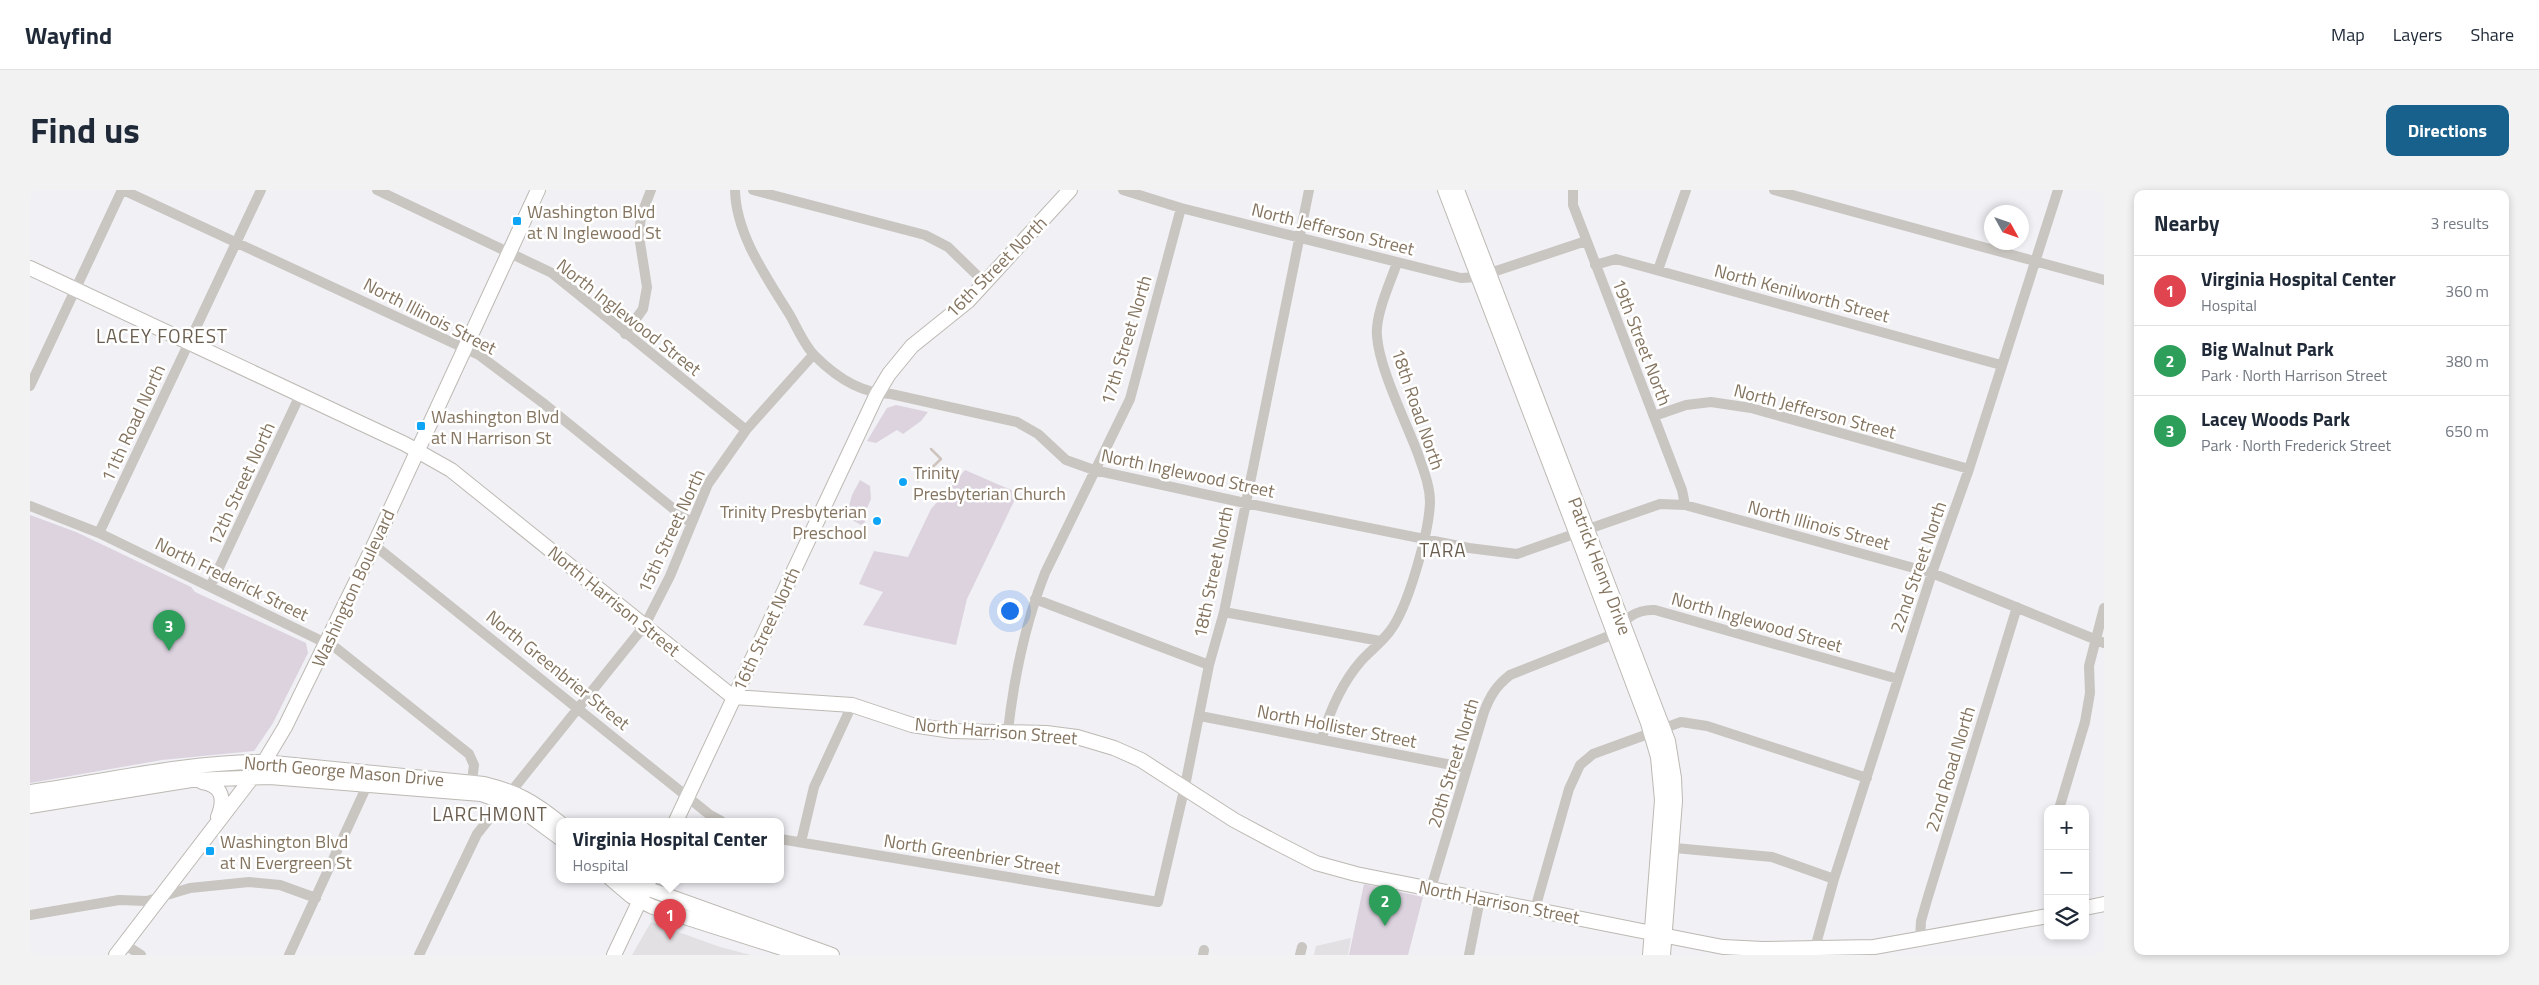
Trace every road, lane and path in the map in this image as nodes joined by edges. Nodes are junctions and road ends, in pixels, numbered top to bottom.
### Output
1 (122, 190) edge
2 (261, 190) edge
3 (377, 190) edge
4 (538, 190) edge
5 (651, 190) edge
6 (735, 190) edge
7 (754, 190) edge
8 (1070, 190) edge
9 (1124, 190) edge
10 (1309, 190) edge
11 (1445, 190) edge
12 (1457, 190) edge
13 (1572, 190) edge
14 (1686, 190) edge
15 (1774, 190) edge
16 (2058, 190) edge
17 (1181, 208) junction
18 (1300, 237) junction
19 (236, 241) junction
20 (1586, 241) junction
21 (509, 253) junction
22 (2035, 261) junction
23 (1397, 263) junction
24 (1595, 265) junction
25 (30, 268) edge
26 (1658, 270) junction
27 (1483, 275) junction
28 (2104, 280) edge
29 (985, 283) junction
30 (74, 289) junction
31 (626, 334) junction
32 (189, 342) junction
33 (466, 348) junction
34 (814, 355) junction
35 (2001, 365) junction
36 (30, 386) edge
37 (876, 394) junction
38 (300, 395) junction
39 (1654, 416) junction
40 (746, 430) junction
41 (418, 451) junction
42 (1969, 469) junction
43 (1094, 470) junction
44 (1245, 503) junction
45 (1685, 505) junction
46 (30, 506) edge
47 (691, 523) junction
48 (1581, 531) junction
49 (99, 533) junction
50 (1423, 538) junction
51 (374, 545) junction
52 (1932, 573) junction
53 (210, 587) junction
54 (1035, 599) junction
55 (2017, 607) junction
56 (2104, 608) edge
57 (1224, 612) junction
58 (1622, 622) junction
59 (645, 625) junction
60 (1614, 634) junction
61 (1380, 641) junction
62 (2099, 641) edge
63 (328, 643) junction
64 (1209, 664) junction
65 (1898, 679) junction
66 (733, 697) junction
67 (852, 705) junction
68 (578, 707) junction
69 (1200, 716) junction
70 (1657, 731) junction
71 (1008, 732) junction
72 (1322, 738) junction
73 (264, 762) junction
74 (1467, 768) junction
75 (252, 776) junction
76 (370, 778) junction
77 (1867, 778) junction
78 (191, 780) junction
79 (1185, 786) junction
80 (471, 788) junction
81 (30, 792) edge
82 (507, 796) junction
83 (688, 796) junction
84 (2060, 805) edge
85 (30, 806) edge
86 (677, 818) edge
87 (717, 818) edge
88 (556, 820) edge
89 (211, 830) junction
90 (556, 835) edge
91 (784, 839) edge
92 (801, 842) junction
93 (1665, 847) junction
94 (1834, 879) junction
95 (616, 883) edge
96 (648, 883) edge
97 (1431, 888) junction
98 (316, 898) junction
99 (159, 899) junction
100 (1480, 899) junction
101 (640, 902) junction
102 (1158, 902) joint
103 (2104, 904) edge
104 (2089, 907) edge
105 (1535, 908) junction
106 (30, 915) edge
107 (2044, 917) edge
108 (1658, 934) junction
109 (1920, 941) junction
110 (124, 944) junction
111 (1814, 952) edge
112 (116, 955) edge
113 (141, 955) edge
114 (289, 955) edge
115 (419, 955) edge
116 (614, 955) edge
117 (804, 955) edge
118 (832, 955) edge
119 (1469, 955) edge
120 (1650, 955) edge
121 (1663, 955) edge

1 - 19 street, North Illinois Street
1 - 30 street
2 - 19 street, 11th Road North
3 - 21 street, North Inglewood Street
4 - 21 street, Washington Boulevard
5 - 31 street
6 - 34 street
7 - 29 street
8 - 29 street, 16th Street North
9 - 17 street, North Jefferson Street
10 - 18 street, 18th Street North
11 - 27 street, Patrick Henry Drive
12 - 27 street, Patrick Henry Drive
13 - 20 street, 19th Street North
14 - 26 street
15 - 22 street
16 - 22 street, 22nd Street North
17 - 18 street, North Jefferson Street
17 - 43 street, 17th Street North
18 - 23 street, North Jefferson Street
18 - 44 street, 18th Street North
19 - 32 street, 11th Road North
19 - 33 street, North Illinois Street
20 - 24 street, 19th Street North
20 - 27 street, North Jefferson Street
21 - 31 street, North Inglewood Street
21 - 33 street, Washington Boulevard
22 - 28 street
22 - 35 street, 22nd Street North
23 - 27 street, North Jefferson Street
23 - 50 street, 18th Road North
24 - 26 street, North Kenilworth Street
24 - 39 street, 19th Street North
25 - 30 street, North Harrison Street
26 - 35 street, North Kenilworth Street
27 - 48 street, Patrick Henry Drive
29 - 37 street, 16th Street North
30 - 32 street, North Harrison Street
30 - 36 street
31 - 40 street, North Inglewood Street
32 - 38 street, North Harrison Street
32 - 49 street, 11th Road North
33 - 41 street, Washington Boulevard
33 - 47 street, North Illinois Street
34 - 37 street, North Inglewood Street
34 - 40 street, 15th Street North
35 - 42 street, 22nd Street North
37 - 43 street, North Inglewood Street
37 - 66 street, 16th Street North
38 - 41 street, North Harrison Street
38 - 53 street, 12th Street North
39 - 42 street, North Jefferson Street
39 - 45 street, 19th Street North
40 - 47 street, 15th Street North
41 - 51 street, Washington Boulevard
41 - 59 street, North Harrison Street
42 - 52 street, 22nd Street North
43 - 44 street, North Inglewood Street
43 - 54 street, 17th Street North
44 - 50 street, North Inglewood Street
44 - 57 street, 18th Street North
45 - 48 street, North Illinois Street
45 - 52 street, North Illinois Street
46 - 49 street, North Frederick Street
47 - 59 street, 15th Street North
48 - 50 street, North Inglewood Street
48 - 58 street, Patrick Henry Drive
48 - 60 street, Patrick Henry Drive
49 - 53 street, North Frederick Street
50 - 61 street
51 - 63 street, Washington Boulevard
51 - 68 street, North Greenbrier Street
52 - 55 street, North Illinois Street
52 - 65 street, 22nd Street North
53 - 63 street, North Frederick Street
54 - 64 street
54 - 71 street, 17th Street North
55 - 62 street, North Illinois Street
55 - 109 street, 22nd Road North
56 - 62 street
57 - 61 street
57 - 64 street, 18th Street North
58 - 60 street, North Inglewood Street
58 - 65 street, North Inglewood Street
58 - 70 street, Patrick Henry Drive
59 - 66 street, North Harrison Street
59 - 68 street, 15th Street North
60 - 70 street, Patrick Henry Drive
60 - 74 street, 20th Street North
61 - 72 street
62 - 84 street
63 - 73 street, Washington Boulevard
63 - 80 street, North Frederick Street
64 - 69 street, 18th Street North
65 - 77 street, 22nd Street North
66 - 67 street, North Harrison Street
66 - 83 street, 16th Street North
67 - 71 street, North Harrison Street
67 - 92 street
68 - 82 street, 15th Street North
68 - 83 street, North Greenbrier Street
69 - 72 street, North Hollister Street
69 - 79 street, 18th Street North
70 - 77 street
70 - 93 street, Patrick Henry Drive
70 - 105 street
71 - 79 street, North Harrison Street
72 - 74 street, North Hollister Street
73 - 75 street, Washington Boulevard
73 - 76 street, North George Mason Drive
73 - 81 street, North George Mason Drive
74 - 97 street, 20th Street North
75 - 76 street, North George Mason Drive
75 - 78 street, North George Mason Drive
75 - 89 street, Washington Boulevard
76 - 80 street, North George Mason Drive
76 - 98 street
77 - 94 street, 22nd Street North
78 - 85 street, North George Mason Drive
78 - 89 street
79 - 97 street, North Harrison Street
79 - 102 street, 18th Street North
80 - 82 street, North George Mason Drive
82 - 88 street, North George Mason Drive
82 - 90 street, North George Mason Drive
82 - 115 street, 15th Street North
83 - 86 street, 16th Street North
83 - 87 street, North Greenbrier Street
89 - 99 street, Washington Boulevard
91 - 92 street, North Greenbrier Street
92 - 102 street, North Greenbrier Street
93 - 94 street
93 - 108 street, Patrick Henry Drive
94 - 111 street, 22nd Street North
95 - 101 street
96 - 101 street
96 - 118 street
97 - 100 street, North Harrison Street
98 - 99 street
98 - 114 street
99 - 106 street
99 - 110 street, Washington Boulevard
100 - 105 street, North Harrison Street
100 - 119 street
101 - 116 street
101 - 117 street
103 - 104 street
105 - 108 street, North Harrison Street
107 - 109 street, North Harrison Street
108 - 111 street, North Harrison Street
108 - 120 street, Patrick Henry Drive
108 - 121 street, Patrick Henry Drive
109 - 111 street, North Harrison Street
110 - 112 street, Washington Boulevard
110 - 113 street

